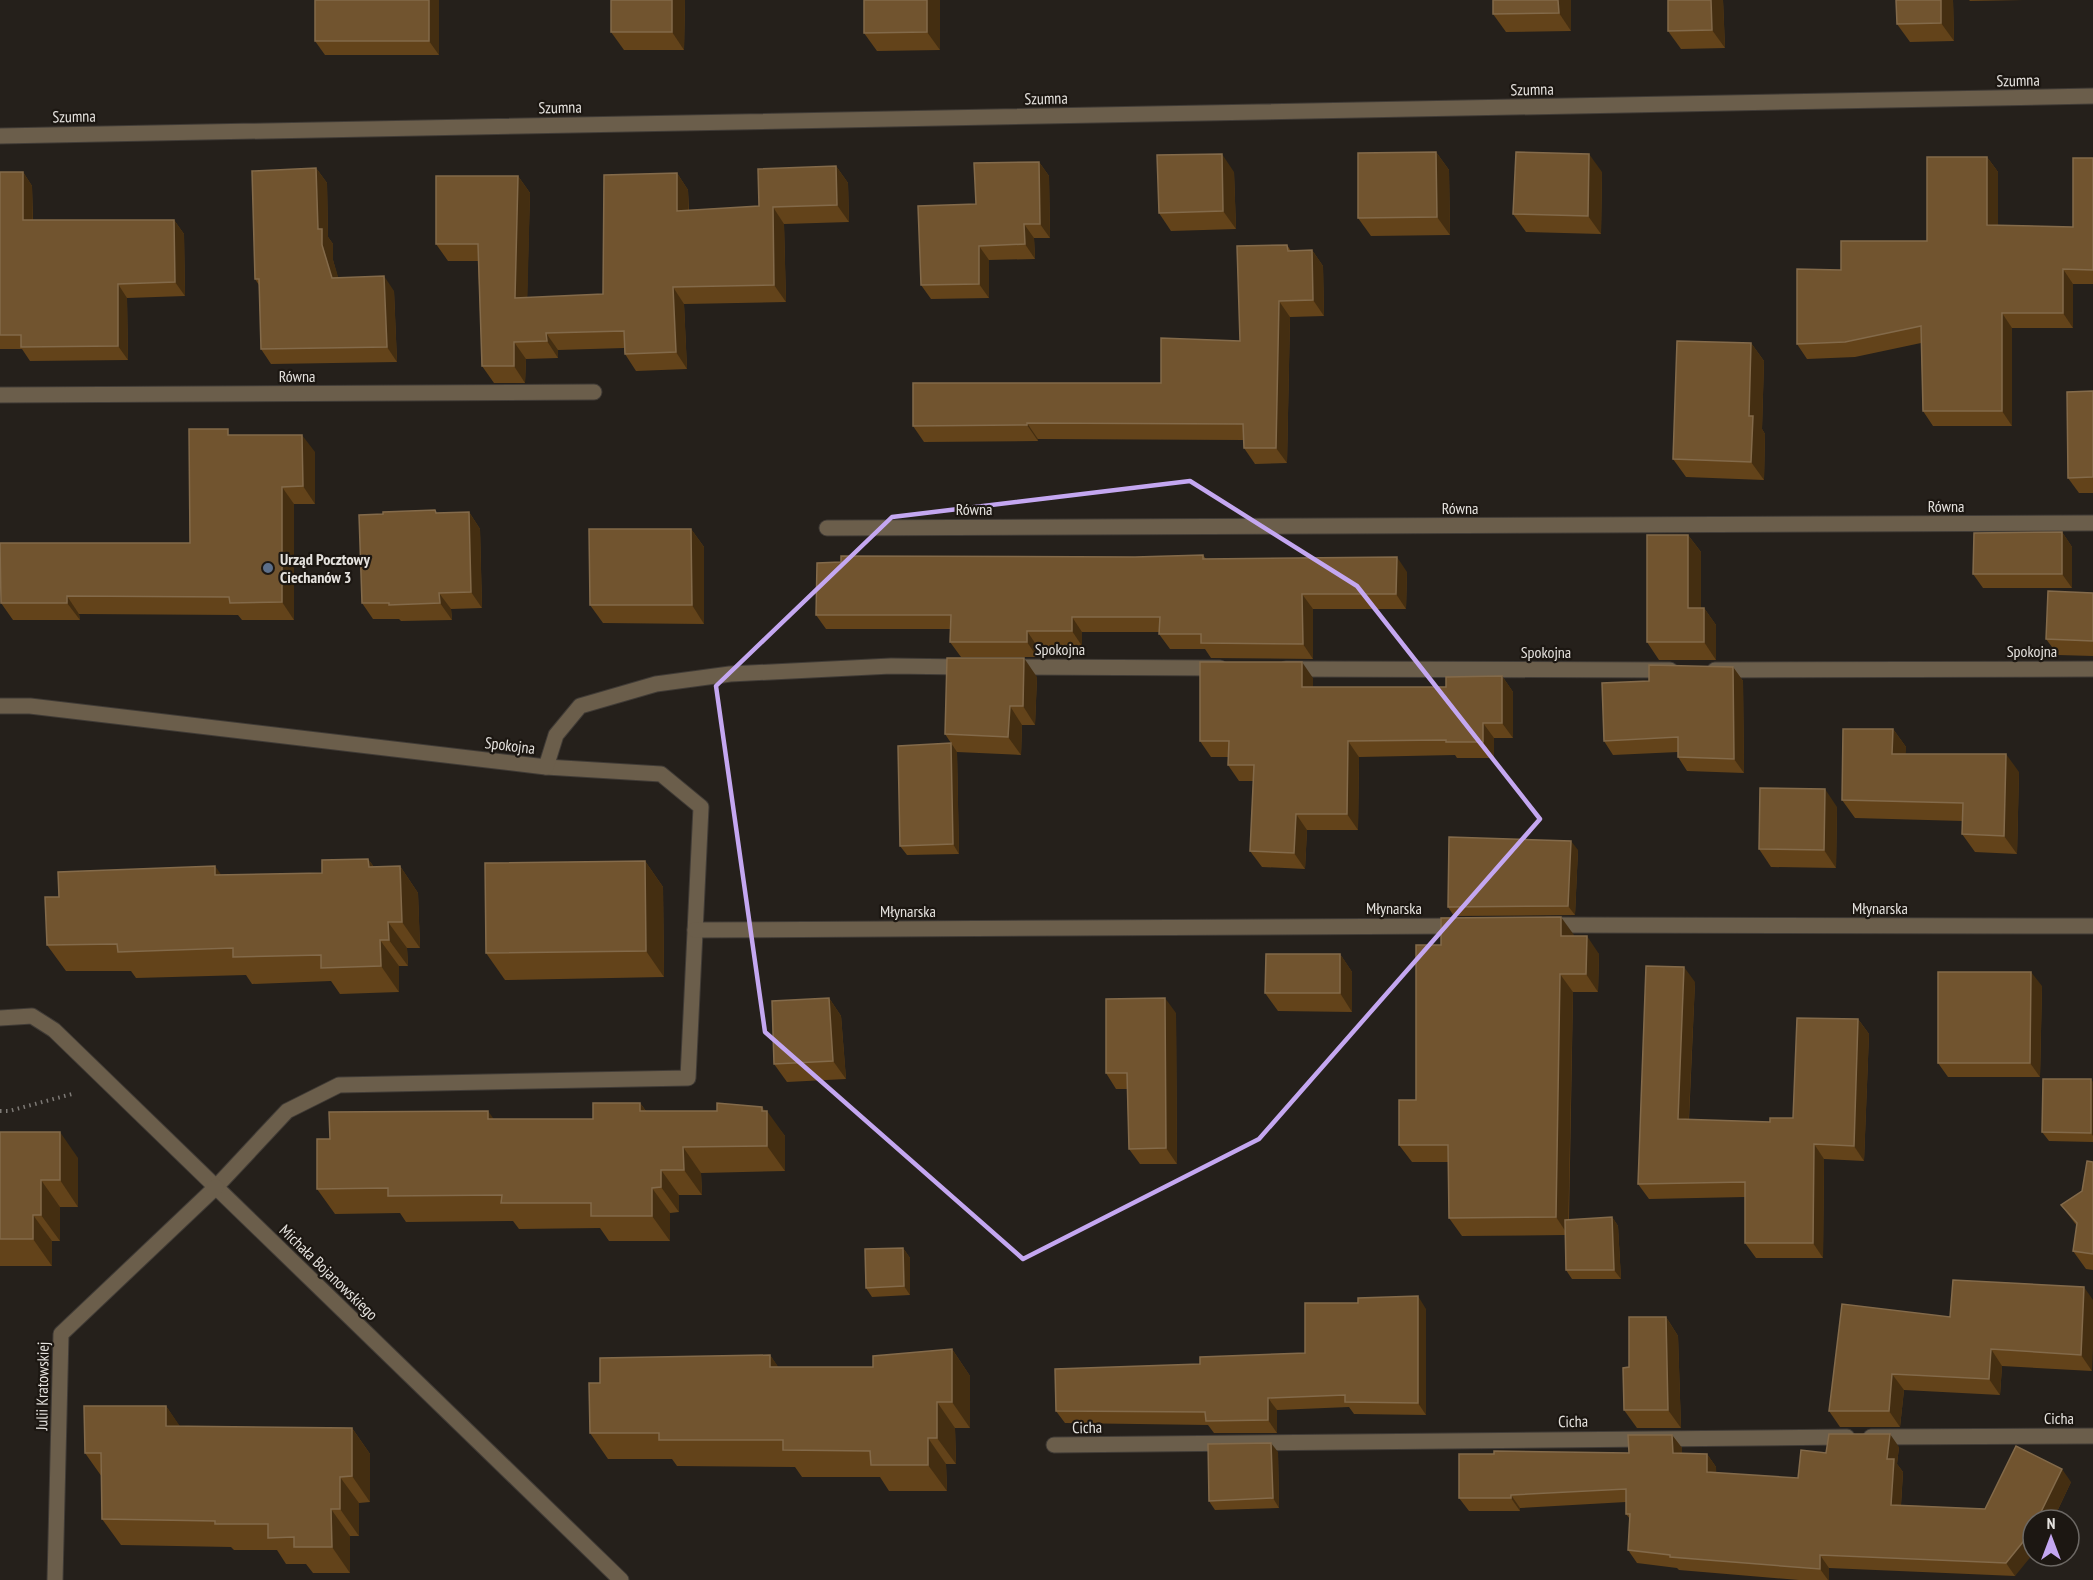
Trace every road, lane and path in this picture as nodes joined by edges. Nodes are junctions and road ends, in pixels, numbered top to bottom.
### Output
1 (2093, 96) edge
2 (0, 136) edge
3 (594, 392) dead end
4 (0, 395) edge
5 (2093, 523) edge
6 (827, 528) dead end
7 (975, 667) edge
8 (999, 667) edge
9 (1238, 668) edge
10 (1274, 669) edge
11 (2093, 669) edge
12 (1680, 670) edge
13 (1704, 670) edge
14 (0, 705) edge
15 (546, 767) junction
16 (1532, 925) edge
17 (1472, 926) edge
18 (2093, 926) edge
19 (695, 930) junction
20 (0, 1018) edge
21 (110, 1084) junction
22 (0, 1111) edge
23 (216, 1187) junction
24 (2093, 1436) edge
25 (1054, 1445) dead end
26 (55, 1580) edge
27 (621, 1580) edge

1 - 2 street, Szumna
3 - 4 street, Równa
5 - 6 street, Równa
7 - 15 street, Spokojna
8 - 9 street, Spokojna
10 - 12 street, Spokojna
11 - 13 street, Spokojna
14 - 15 street, Spokojna
15 - 19 street
16 - 18 street, Młynarska
17 - 19 street, Młynarska
19 - 23 street, Julii Kratowskiej
20 - 21 street, Michała Bojanowskiego
21 - 22 path
21 - 23 street, Michała Bojanowskiego
23 - 26 street, Julii Kratowskiej
23 - 27 street, Michała Bojanowskiego
24 - 25 street, Cicha

